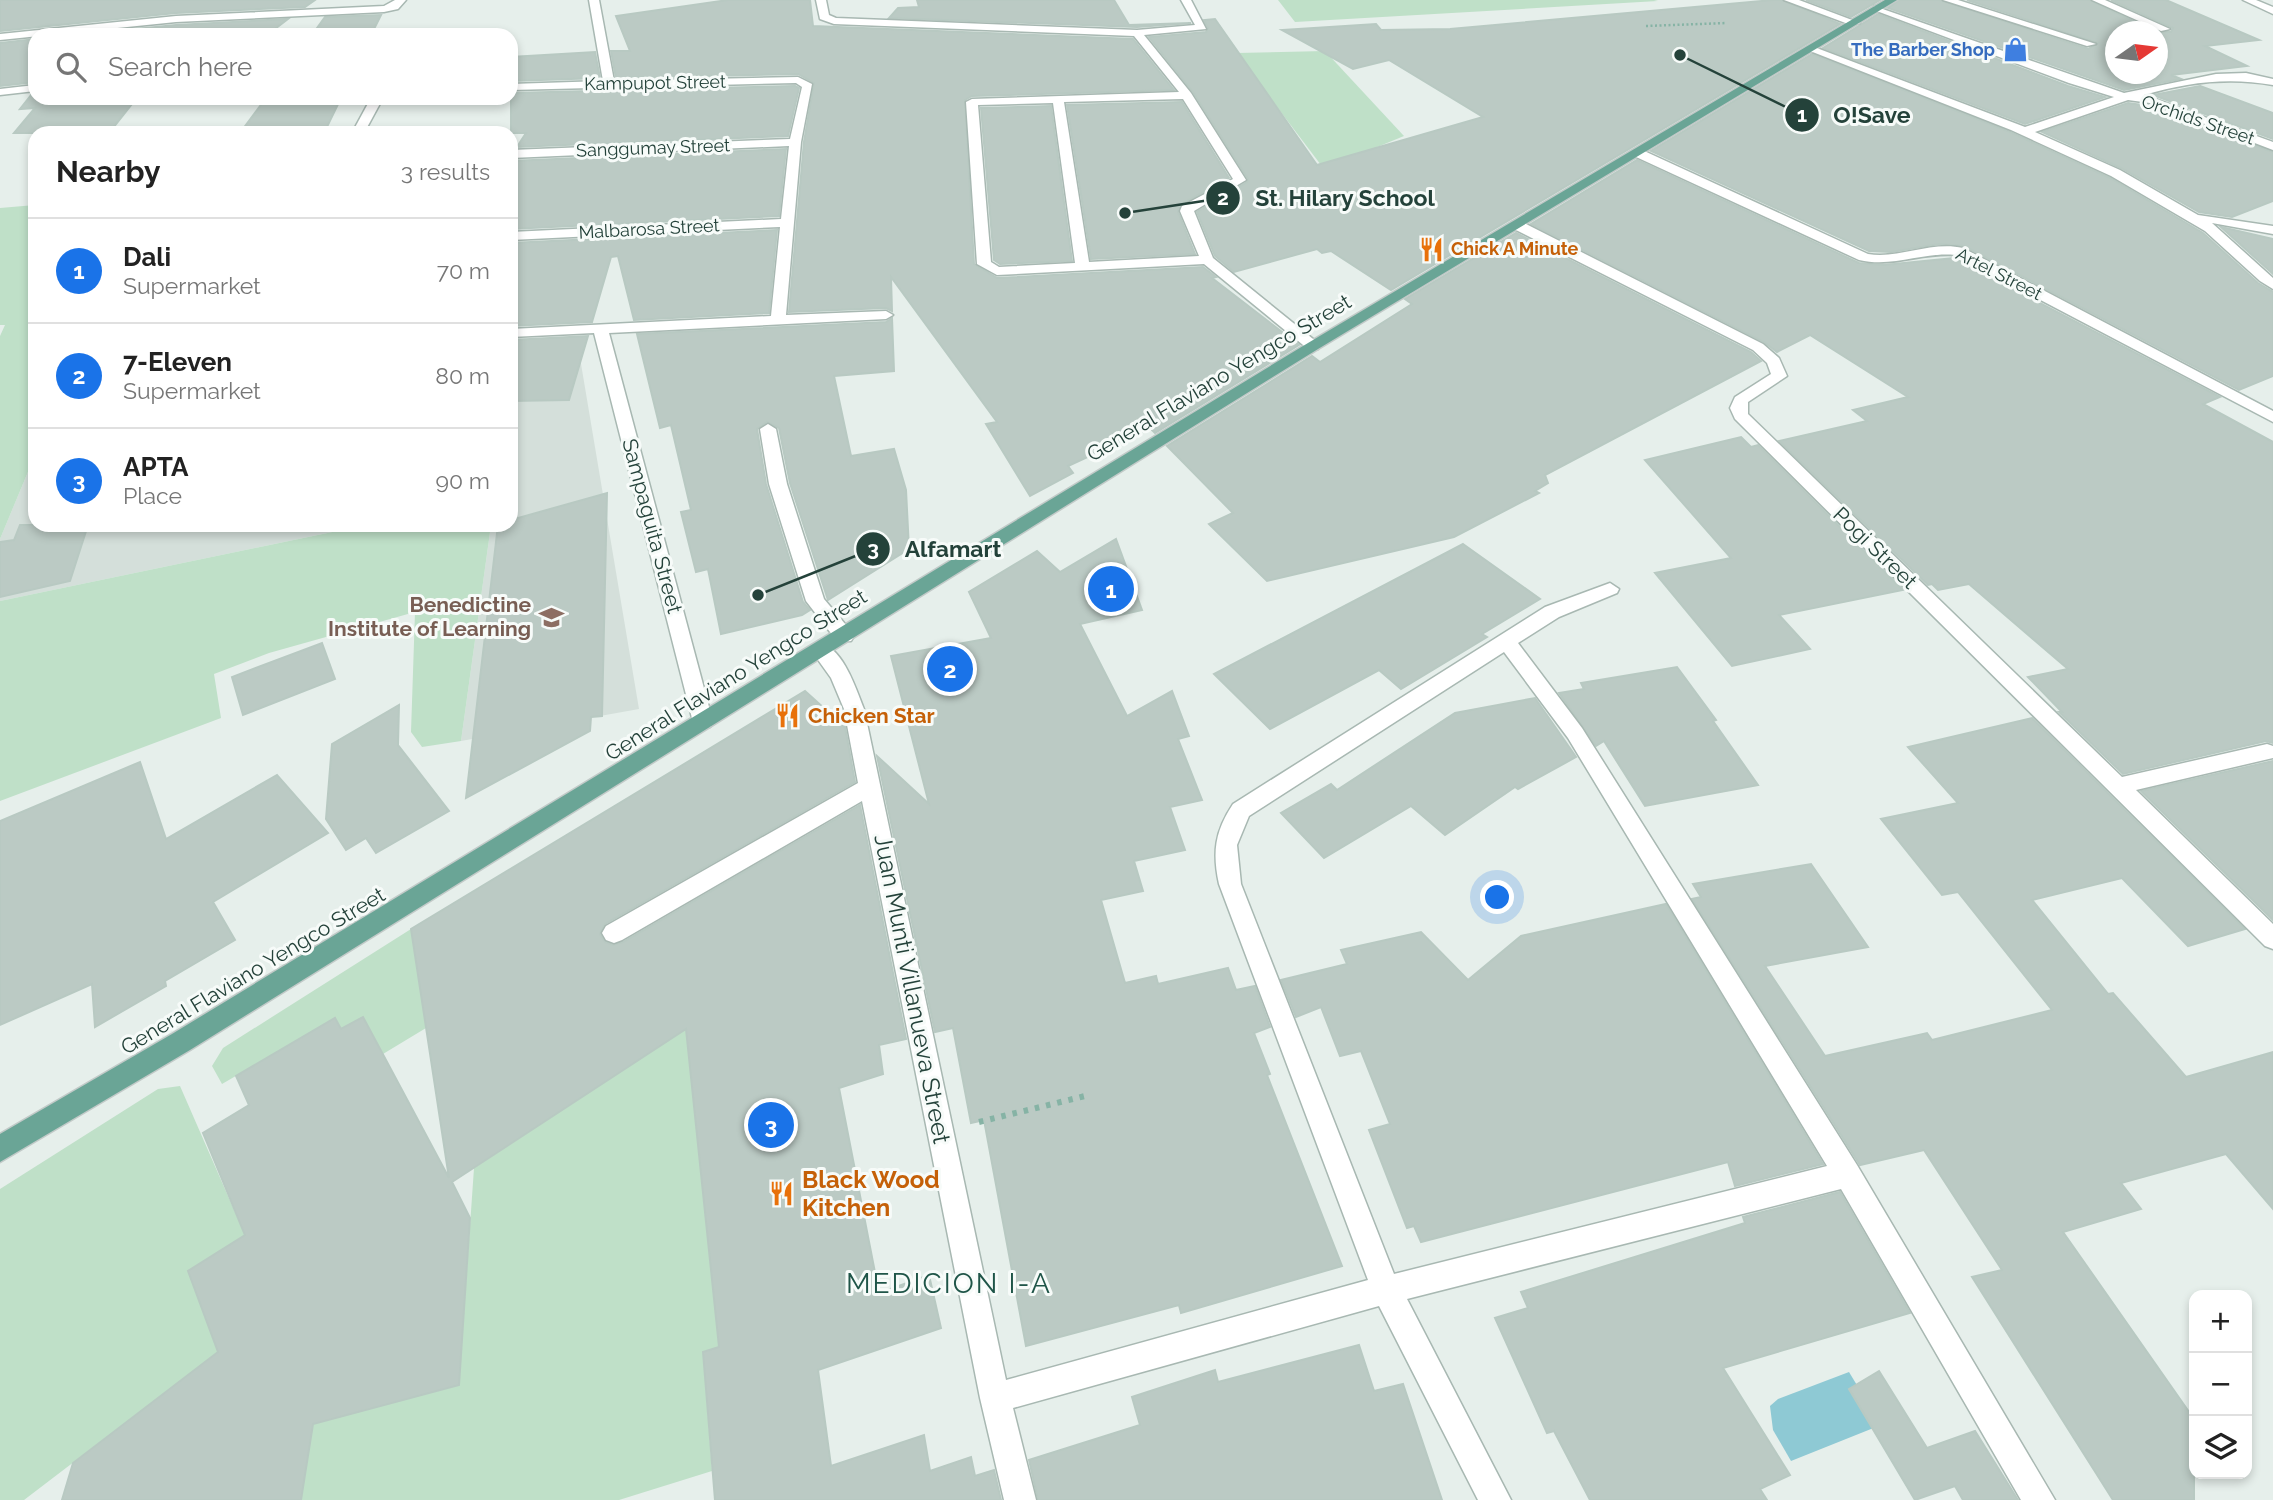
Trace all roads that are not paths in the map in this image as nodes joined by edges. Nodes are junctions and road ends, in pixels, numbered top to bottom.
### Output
1 (295, 0) edge
2 (594, 0) edge
3 (821, 0) edge
4 (1186, 0) edge
5 (1789, 0) edge
6 (1892, 0) edge
7 (1948, 0) edge
8 (2097, 0) edge
9 (2248, 0) edge
10 (397, 3) edge
11 (1878, 8) junction
12 (2273, 11) edge
13 (287, 14) junction
14 (2146, 21) edge
15 (1855, 23) junction
16 (70, 28) edge
17 (28, 33) edge
18 (1137, 33) junction
19 (0, 37) edge
20 (2091, 44) dead end
21 (1810, 49) junction
22 (2273, 82) edge
23 (609, 83) junction
24 (518, 87) edge
25 (28, 90) edge
26 (0, 92) edge
27 (1186, 95) junction
28 (2123, 96) junction
29 (1058, 98) junction
30 (373, 105) edge
31 (362, 126) edge
32 (2023, 132) junction
33 (795, 142) junction
34 (2273, 146) edge
35 (1638, 152) junction
36 (518, 154) edge
37 (2188, 215) junction
38 (787, 223) junction
39 (1517, 225) junction
40 (2273, 230) edge
41 (518, 236) edge
42 (1207, 260) junction
43 (1083, 267) junction
44 (2273, 285) edge
45 (886, 315) dead end
46 (778, 320) junction
47 (601, 330) junction
48 (518, 333) edge
49 (1313, 346) junction
50 (2273, 418) edge
51 (768, 429) dead end
52 (1610, 589) dead end
53 (844, 636) junction
54 (1507, 642) junction
55 (821, 650) junction
56 (703, 722) junction
57 (2267, 752) dead end
58 (871, 786) junction
59 (2119, 786) junction
60 (614, 933) dead end
61 (2273, 939) edge
62 (0, 1149) edge
63 (1847, 1174) junction
64 (1386, 1290) junction
65 (995, 1398) junction
66 (1020, 1500) edge
67 (1495, 1500) edge
68 (2039, 1500) edge

1 - 13 street
2 - 23 street
3 - 18 street
4 - 18 street
5 - 15 street
6 - 11 main road, General Flaviano Yengco Street
7 - 20 street
8 - 14 street
9 - 12 street
10 - 13 street
11 - 15 main road, General Flaviano Yengco Street
11 - 28 street, Orchids Street
13 - 16 street
15 - 21 main road, General Flaviano Yengco Street
17 - 19 street
18 - 27 street
21 - 32 street
21 - 35 main road, General Flaviano Yengco Street
22 - 28 street
23 - 24 street, Kampupot Street
23 - 33 street, Kampupot Street
25 - 26 street
27 - 29 street
27 - 42 street
28 - 32 street
28 - 34 street, Orchids Street
29 - 43 street
29 - 43 street
30 - 31 street
32 - 37 street
33 - 36 street, Sanggumay Street
33 - 38 street
35 - 39 main road, General Flaviano Yengco Street
35 - 50 street, Artel Street
37 - 40 street
37 - 44 street
38 - 41 street, Malbarosa Street
38 - 46 street
39 - 49 main road, General Flaviano Yengco Street
39 - 59 street, Pogi Street
42 - 43 street
42 - 49 street
45 - 46 street
46 - 47 street
47 - 48 street
47 - 56 street, Sampaguita Street
49 - 53 main road, General Flaviano Yengco Street
51 - 53 street
52 - 54 street
53 - 55 main road, General Flaviano Yengco Street
54 - 63 street
54 - 64 street
55 - 56 main road, General Flaviano Yengco Street
55 - 58 street, Juan Munti Villanueva Street
56 - 62 main road, General Flaviano Yengco Street
57 - 59 street
58 - 60 street
58 - 65 street, Juan Munti Villanueva Street
59 - 61 street, Pogi Street
63 - 64 street
63 - 68 street
64 - 65 street
64 - 67 street
65 - 66 street, Juan Munti Villanueva Street

